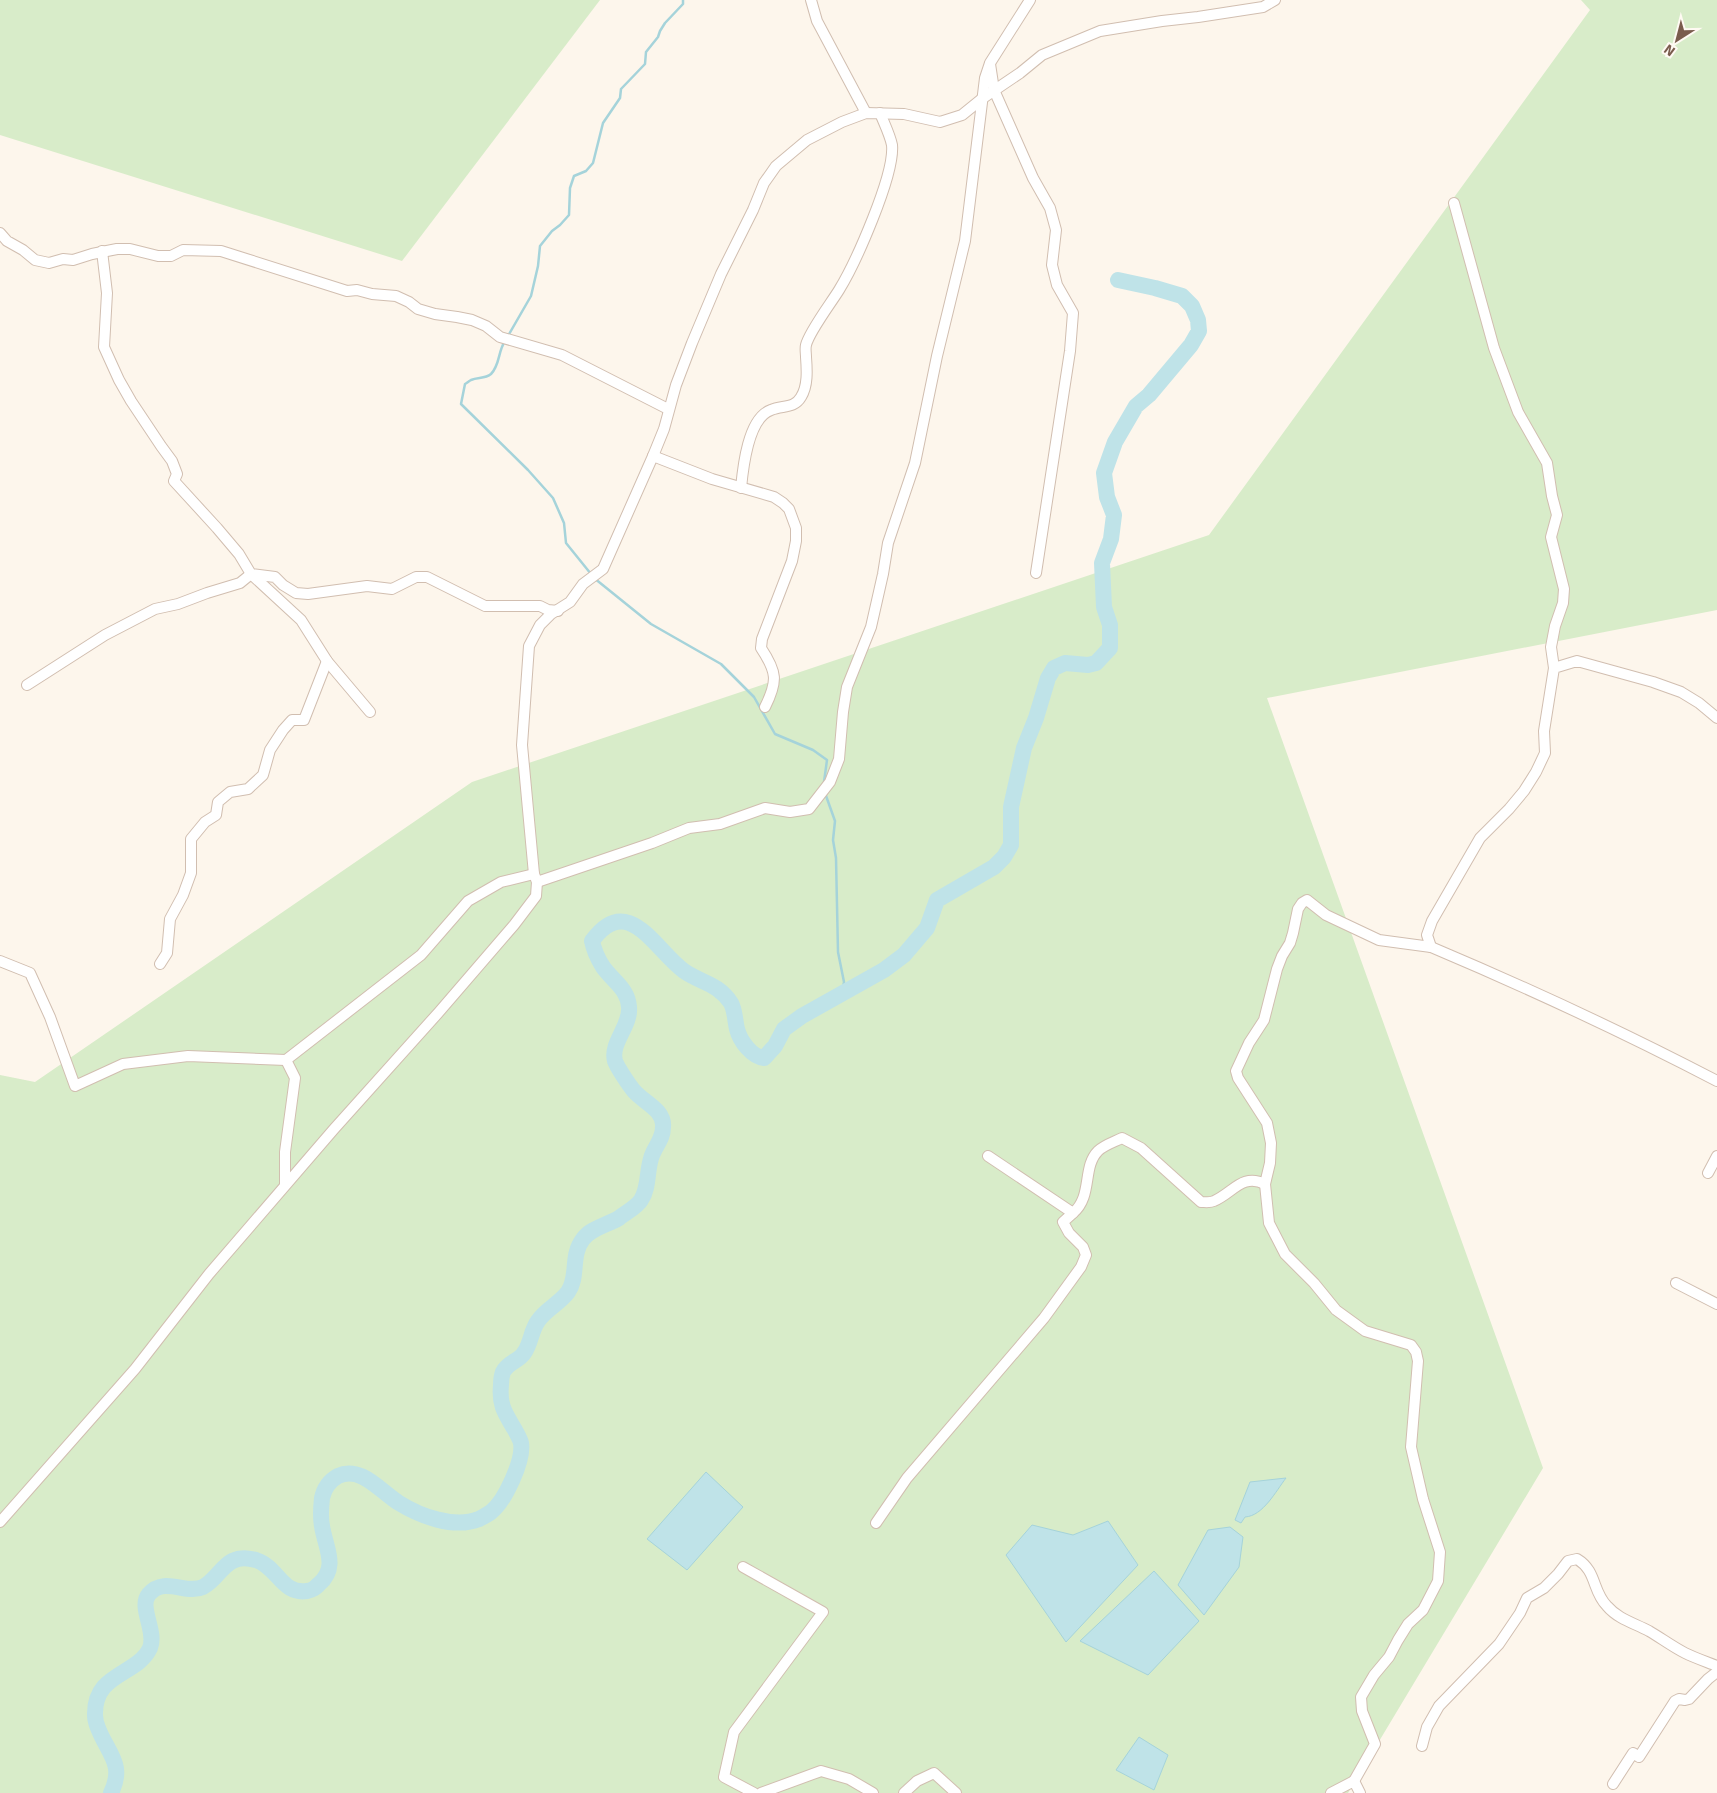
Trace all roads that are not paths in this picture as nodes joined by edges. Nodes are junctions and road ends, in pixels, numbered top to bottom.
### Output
1 (811, 0) edge
2 (1030, 0) edge
3 (1275, 0) edge
4 (990, 63) junction
5 (994, 90) junction
6 (983, 98) junction
7 (866, 113) junction
8 (880, 113) junction
9 (1454, 203) dead end
10 (0, 233) edge
11 (102, 251) junction
12 (668, 409) junction
13 (653, 456) junction
14 (741, 488) junction
15 (1036, 573) dead end
16 (250, 574) junction
17 (558, 611) junction
18 (327, 661) junction
19 (1554, 668) junction
20 (27, 685) dead end
21 (765, 707) dead end
22 (370, 712) dead end
23 (1717, 718) edge
24 (535, 878) junction
25 (1430, 947) junction
26 (0, 961) edge
27 (160, 964) dead end
28 (286, 1060) junction
29 (1717, 1081) edge
30 (988, 1156) dead end
31 (1717, 1156) edge
32 (1708, 1173) dead end
33 (1265, 1184) junction
34 (285, 1185) junction
35 (1073, 1213) junction
36 (1676, 1283) dead end
37 (1717, 1304) edge
38 (0, 1522) edge
39 (876, 1523) dead end
40 (743, 1566) dead end
41 (1717, 1666) edge
42 (1717, 1672) edge
43 (1422, 1746) dead end
44 (1354, 1781) junction
45 (1613, 1784) dead end
46 (754, 1793) edge
47 (761, 1793) edge
48 (873, 1793) edge
49 (904, 1793) edge
50 (956, 1793) edge
51 (1330, 1793) edge
52 (1360, 1793) edge

1 - 7 street
2 - 4 street
3 - 5 street
4 - 5 street
4 - 6 street
5 - 6 street
5 - 15 street
6 - 8 street
6 - 24 street
7 - 8 street
7 - 12 street
8 - 14 street
9 - 19 street
10 - 11 street
11 - 12 street
11 - 16 street
12 - 13 street
13 - 14 street
13 - 17 street
14 - 21 street
16 - 17 street
16 - 18 street
16 - 20 street
17 - 24 street
18 - 22 street
18 - 27 street
19 - 23 street
19 - 25 street
24 - 28 street
24 - 34 street
25 - 29 street
25 - 33 street
26 - 28 street
28 - 34 street
30 - 35 street
31 - 32 street
33 - 35 street
33 - 44 street
34 - 38 street
35 - 39 street
36 - 37 street
40 - 46 street
41 - 43 street
42 - 45 street
44 - 51 street
44 - 52 street
47 - 48 street
49 - 50 street

